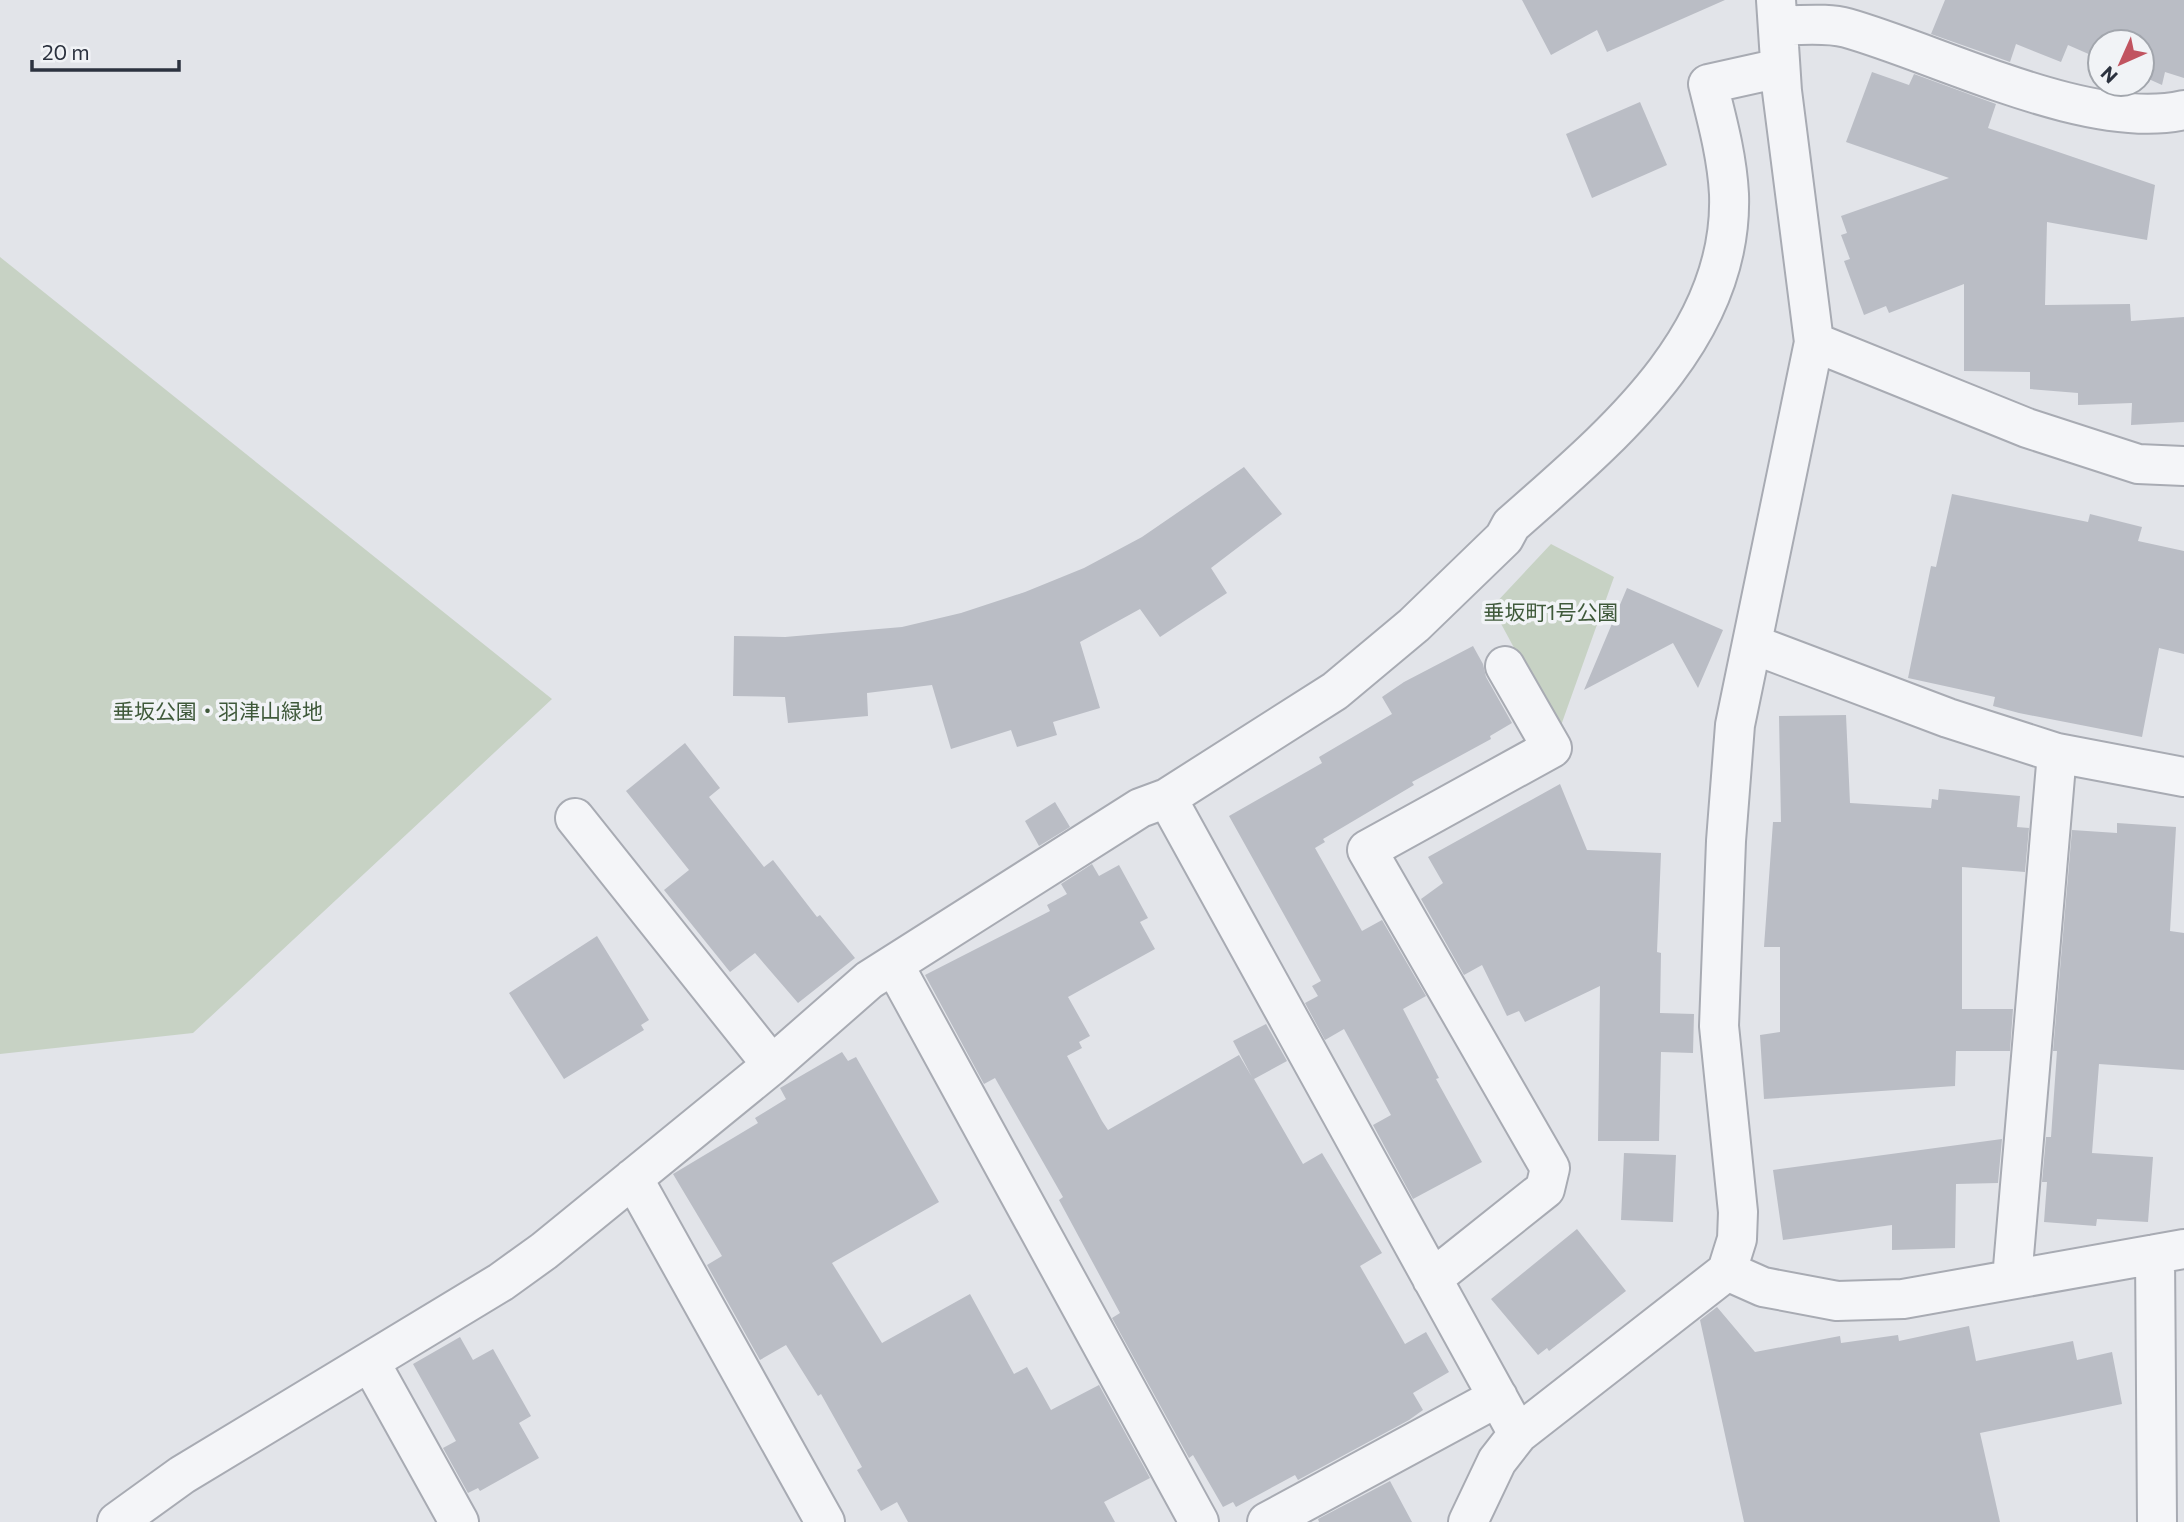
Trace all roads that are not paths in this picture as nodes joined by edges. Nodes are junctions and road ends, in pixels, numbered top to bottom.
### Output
1 (1777, 12) edge
2 (1780, 68) junction
3 (2184, 110) edge
4 (1814, 342) junction
5 (2184, 466) edge
6 (1752, 644) junction
7 (1505, 666) dead end
8 (2057, 753) junction
9 (2184, 777) edge
10 (1167, 798) junction
11 (575, 818) dead end
12 (894, 965) junction
13 (772, 1065) junction
14 (633, 1178) junction
15 (2169, 1251) edge
16 (1727, 1271) junction
17 (1432, 1279) junction
18 (2012, 1279) junction
19 (370, 1362) junction
20 (1498, 1397) junction
21 (1518, 1434) junction
22 (117, 1522) edge
23 (459, 1522) edge
24 (825, 1522) edge
25 (1199, 1522) edge
26 (1267, 1522) edge
27 (1468, 1522) edge
28 (2157, 1522) edge

1 - 2 street
1 - 3 street
2 - 4 street
2 - 10 street
4 - 5 street
4 - 6 street
6 - 8 street
6 - 16 street
7 - 17 street
8 - 9 street
8 - 18 street
10 - 12 street
10 - 17 street
11 - 13 street
12 - 13 street
12 - 25 street
13 - 14 street
14 - 19 street
14 - 24 street
15 - 18 street
15 - 28 street
16 - 18 street
16 - 21 street
17 - 20 street
19 - 22 street
19 - 23 street
20 - 21 street
20 - 26 street
21 - 27 street

